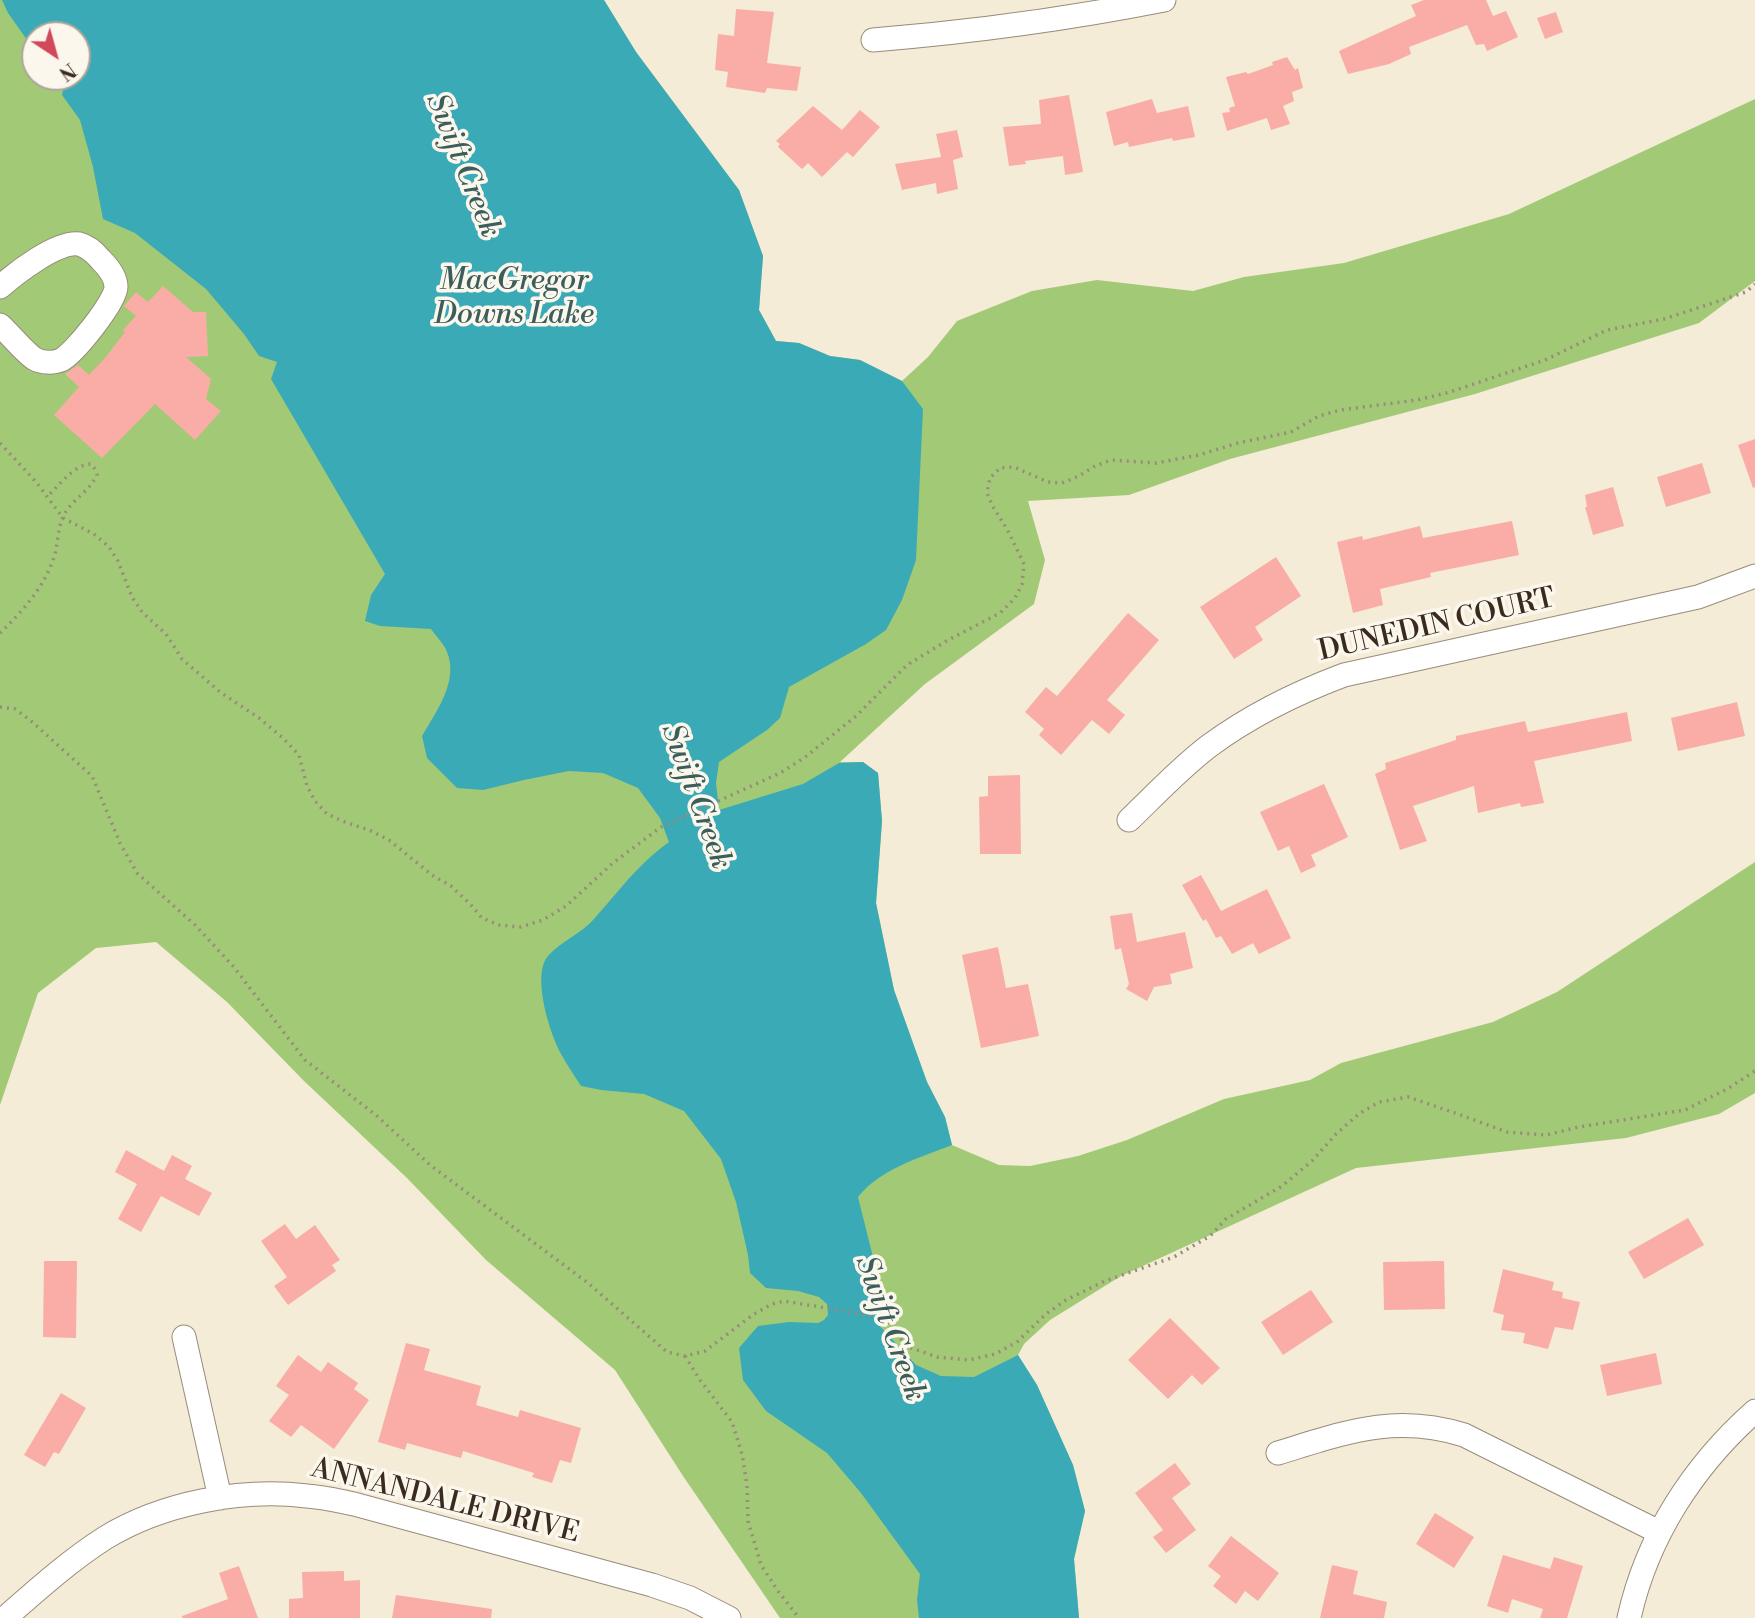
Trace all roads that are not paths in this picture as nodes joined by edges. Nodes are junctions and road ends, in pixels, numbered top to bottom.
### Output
1 (1164, 0) edge
2 (873, 40) dead end
3 (1, 285) edge
4 (0, 325) edge
5 (1755, 576) edge
6 (1129, 820) dead end
7 (184, 1337) dead end
8 (1755, 1411) edge
9 (1278, 1453) dead end
10 (220, 1498) junction
11 (1659, 1532) junction
12 (5, 1618) edge
13 (729, 1618) edge
14 (1629, 1618) edge

1 - 2 street
3 - 4 street
5 - 6 street, DUNEDIN COURT
7 - 10 street
8 - 11 street
9 - 11 street
10 - 12 street, ANNANDALE DRIVE
10 - 13 street, ANNANDALE DRIVE
11 - 14 street

